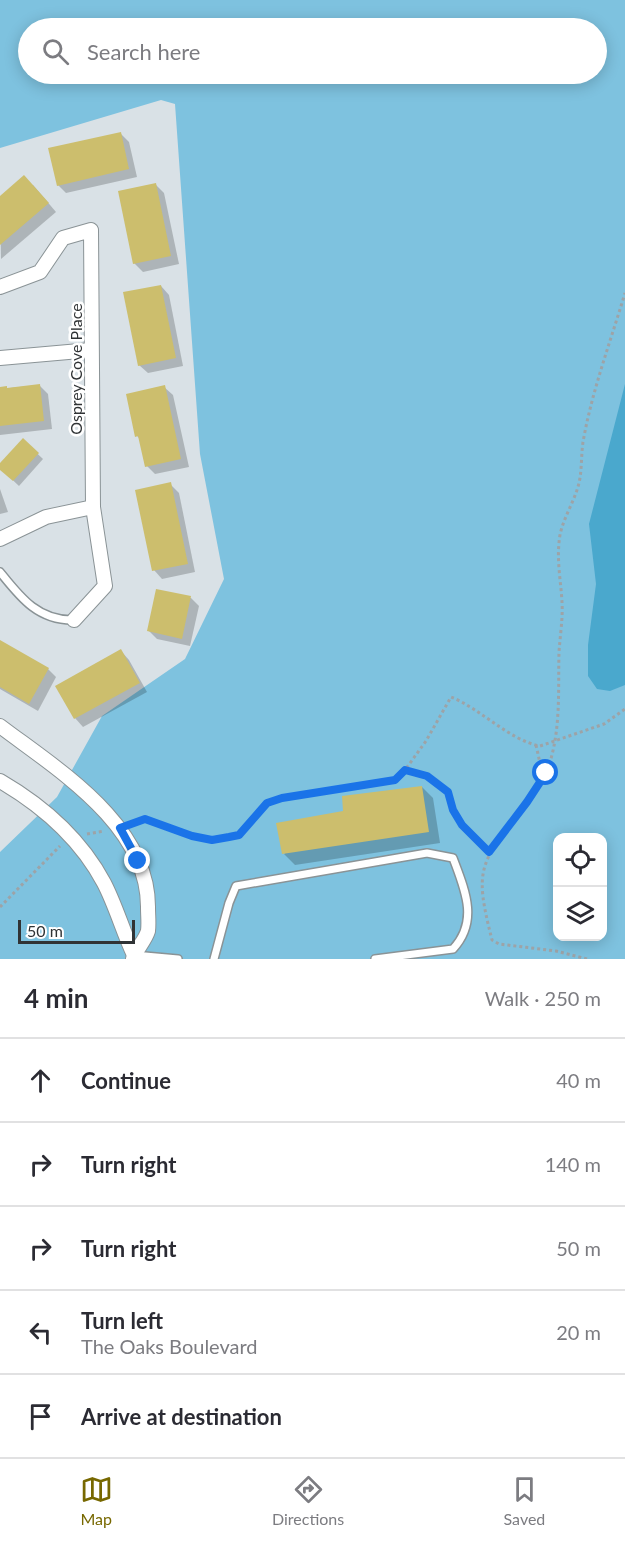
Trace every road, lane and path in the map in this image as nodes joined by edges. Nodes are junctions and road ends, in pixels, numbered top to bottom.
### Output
1 (0, 287) edge
2 (625, 294) edge
3 (91, 350) junction
4 (0, 358) edge
5 (93, 507) junction
6 (0, 539) edge
7 (0, 572) edge
8 (74, 620) joint
9 (625, 709) edge
10 (0, 726) edge
11 (555, 742) junction
12 (536, 745) junction
13 (405, 770) junction
14 (543, 777) junction
15 (0, 781) edge
16 (120, 828) junction
17 (72, 836) junction
18 (489, 852) junction
19 (0, 907) edge
20 (134, 957) edge
21 (178, 959) edge
22 (214, 959) edge
23 (375, 959) edge
24 (587, 959) edge

1 - 3 street, Osprey Cove Place
2 - 11 path
3 - 4 street
3 - 5 street, Osprey Cove Place
5 - 6 street
5 - 8 street, Osprey Cove Place
7 - 8 lane
9 - 11 path
10 - 16 street
11 - 12 path
11 - 14 path
12 - 13 path
12 - 14 path
13 - 16 path
13 - 18 path
14 - 18 path
15 - 17 street
16 - 17 path
16 - 20 street
17 - 19 path
17 - 20 street
18 - 24 path
20 - 21 lane
22 - 23 lane

